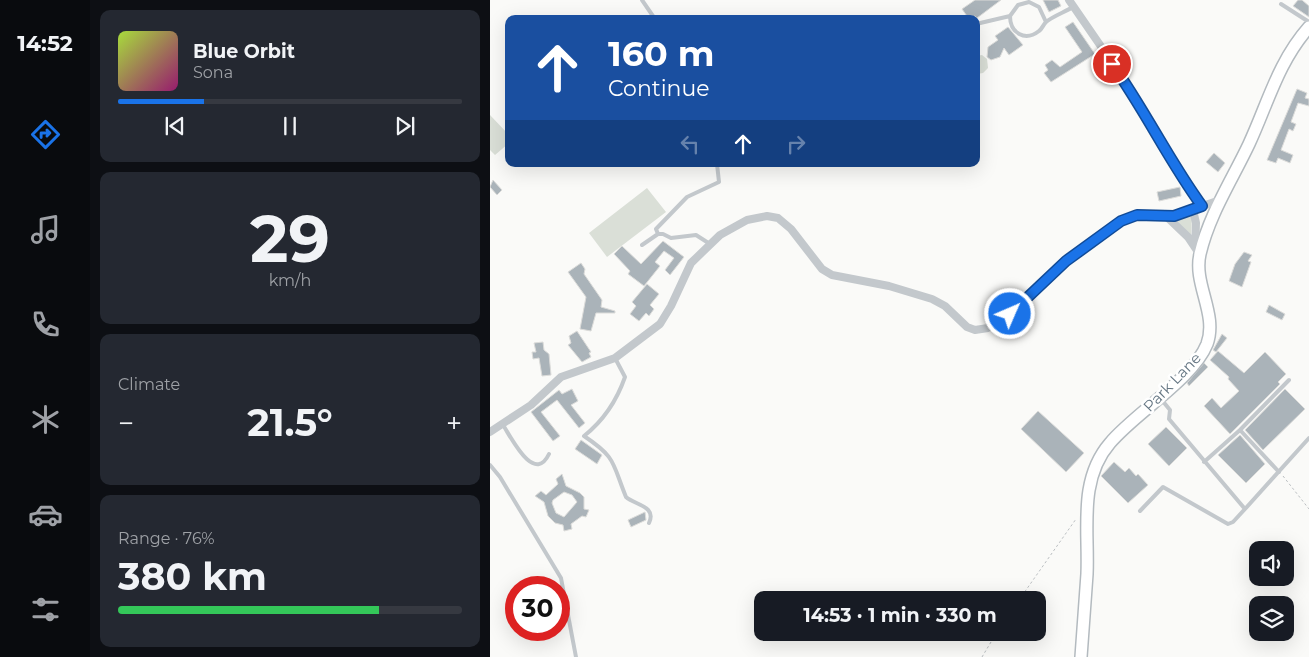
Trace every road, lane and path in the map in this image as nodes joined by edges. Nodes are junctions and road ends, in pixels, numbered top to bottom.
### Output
1 (642, 0) edge
2 (1071, 3) edge
3 (1282, 4) dead end
4 (652, 15) edge
5 (1010, 16) junction
6 (1046, 22) junction
7 (1309, 22) edge
8 (980, 23) edge
9 (1309, 27) edge
10 (716, 167) edge
11 (1220, 200) junction
12 (1202, 206) junction
13 (1193, 210) junction
14 (1166, 216) junction
15 (1196, 223) junction
16 (1210, 226) junction
17 (658, 234) junction
18 (710, 244) junction
19 (642, 245) dead end
20 (1198, 251) junction
21 (615, 358) junction
22 (1289, 380) dead end
23 (1160, 397) junction
24 (502, 425) junction
25 (1240, 430) junction
26 (490, 432) edge
27 (1309, 438) edge
28 (549, 454) dead end
29 (1204, 462) junction
30 (490, 465) edge
31 (1279, 472) junction
32 (1245, 509) junction
33 (1309, 509) edge
34 (1140, 511) dead end
35 (1086, 515) junction
36 (650, 523) dead end
37 (1025, 591) edge
38 (992, 641) edge
39 (576, 657) edge
40 (982, 657) edge
41 (1081, 657) edge

1 - 4 lane
2 - 6 lane
2 - 12 street
3 - 7 lane
5 - 6 lane
5 - 6 lane
5 - 8 lane
9 - 11 street, Park Lane
10 - 17 lane
11 - 12 street
11 - 16 street, Park Lane
12 - 13 street
13 - 14 street
13 - 15 street
14 - 18 street
14 - 20 street
15 - 16 street
15 - 20 street
16 - 20 street, Park Lane
17 - 18 lane
17 - 19 lane
18 - 21 street
20 - 23 street, Park Lane
21 - 24 street
21 - 36 lane
22 - 25 lane
23 - 29 lane
23 - 35 street, Park Lane
24 - 26 street
24 - 28 lane
25 - 29 lane
25 - 31 lane
27 - 31 lane
29 - 32 lane
30 - 39 lane
31 - 32 lane
31 - 33 path
32 - 34 lane
35 - 37 path
35 - 41 street, Park Lane
38 - 40 path

